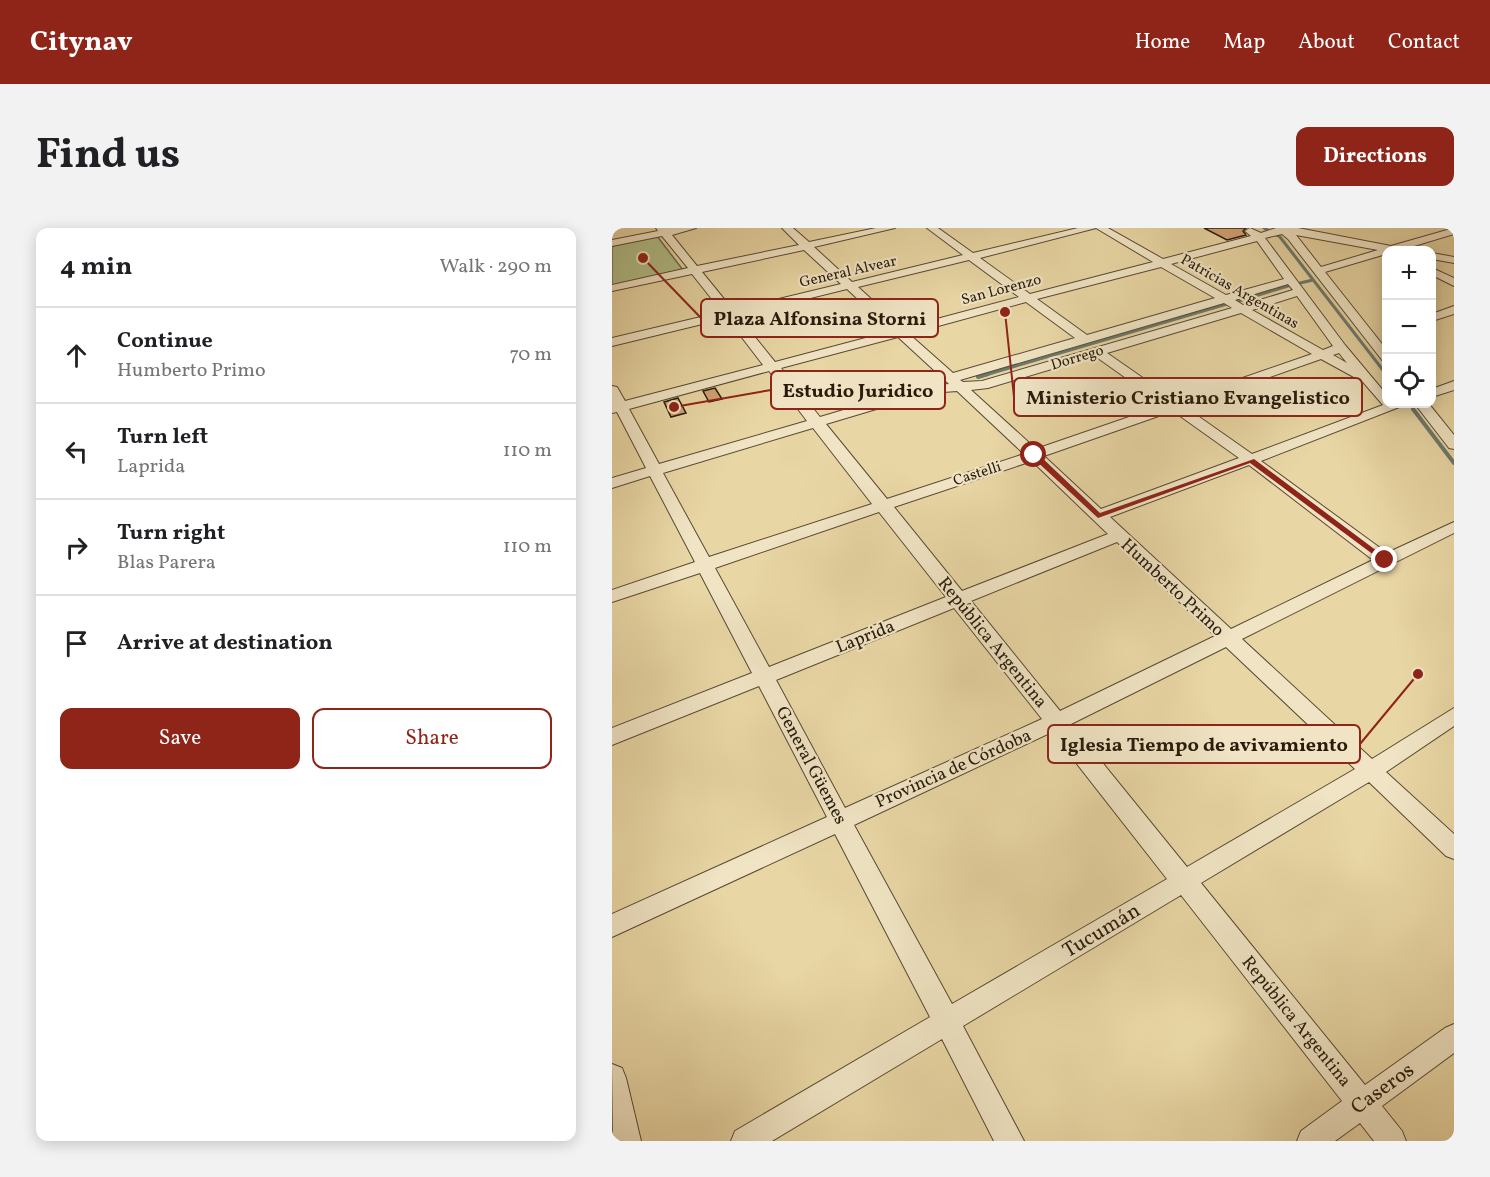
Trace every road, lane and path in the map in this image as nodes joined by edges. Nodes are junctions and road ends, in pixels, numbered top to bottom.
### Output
1 (691, 228) edge
2 (787, 228) edge
3 (890, 228) edge
4 (932, 228) edge
5 (1090, 228) edge
6 (1101, 228) edge
7 (1244, 228) edge
8 (1285, 229) edge
9 (663, 231) edge
10 (1454, 231) edge
11 (1262, 236) junction
12 (612, 243) edge
13 (806, 246) junction
14 (1403, 246) edge
15 (1382, 248) edge
16 (1382, 252) edge
17 (972, 256) junction
18 (1436, 257) edge
19 (1454, 260) edge
20 (1163, 264) junction
21 (695, 271) junction
22 (1318, 271) junction
23 (1436, 274) edge
24 (1291, 280) junction
25 (1454, 283) edge
26 (848, 286) junction
27 (612, 288) edge
28 (1299, 292) junction
29 (1030, 298) junction
30 (1223, 299) junction
31 (1240, 309) junction
32 (1454, 310) edge
33 (730, 314) junction
34 (1436, 316) edge
35 (900, 333) junction
36 (1382, 333) edge
37 (1371, 337) junction
38 (1084, 339) junction
39 (612, 342) edge
40 (1341, 348) junction
41 (1096, 351) junction
42 (1384, 354) edge
43 (1320, 355) junction
44 (772, 367) junction
45 (1365, 379) junction
46 (956, 383) junction
47 (1454, 385) edge
48 (1436, 391) edge
49 (1382, 395) edge
50 (615, 402) edge
51 (1174, 405) junction
52 (1382, 408) edge
53 (1425, 408) edge
54 (817, 423) junction
55 (1454, 445) edge
56 (1034, 455) junction
57 (1251, 460) junction
58 (656, 470) junction
59 (612, 483) edge
60 (880, 504) junction
61 (1098, 516) junction
62 (1454, 527) edge
63 (1118, 536) junction
64 (1385, 560) junction
65 (704, 563) junction
66 (612, 596) edge
67 (958, 599) junction
68 (1228, 638) junction
69 (765, 676) junction
70 (1454, 716) edge
71 (1058, 721) junction
72 (612, 737) edge
73 (1370, 771) junction
74 (842, 819) junction
75 (1454, 849) edge
76 (1184, 880) junction
77 (612, 926) edge
78 (948, 1022) junction
79 (1454, 1037) edge
80 (612, 1078) edge
81 (1361, 1103) junction
82 (627, 1141) edge
83 (745, 1141) edge
84 (1010, 1141) edge
85 (1311, 1141) edge
86 (1392, 1141) edge

1 - 9 street
2 - 13 street, Humberto Primo
3 - 13 street
4 - 17 street
5 - 17 street, General Alvear
6 - 20 street, Patricias Argentinas
7 - 11 street
8 - 11 street, San Lorenzo
8 - 15 street
8 - 22 street
9 - 12 street
9 - 21 street, República Argentina
10 - 14 street
11 - 20 street, San Lorenzo
11 - 24 street
13 - 21 street
13 - 26 street, Humberto Primo
16 - 22 street
17 - 26 street, General Alvear
17 - 29 street
18 - 19 street
20 - 29 street, San Lorenzo
20 - 30 street, Patricias Argentinas
21 - 27 street
21 - 33 street, República Argentina
22 - 37 street
23 - 25 street
24 - 28 street
24 - 30 street, Dorrego
26 - 33 street, General Alvear
26 - 35 street, Humberto Primo
28 - 31 street, Dorrego
28 - 40 street
29 - 35 street, San Lorenzo
29 - 38 street
30 - 31 street, Patricias Argentinas
30 - 38 street, Dorrego
31 - 41 street, Dorrego
31 - 43 street, Patricias Argentinas
32 - 34 street
33 - 39 street, General Alvear
33 - 44 street, República Argentina
35 - 44 street, San Lorenzo
35 - 46 street, Humberto Primo
36 - 37 street
37 - 42 street
38 - 46 street, Dorrego
40 - 43 street, Castelli
40 - 45 street
41 - 46 street, Dorrego
41 - 51 street
43 - 45 street, Patricias Argentinas
43 - 51 street, Castelli
44 - 50 street, San Lorenzo
44 - 54 street, República Argentina
45 - 49 street
46 - 54 street, Dorrego
46 - 56 street, Humberto Primo
47 - 48 street
50 - 58 street, General Güemes
51 - 56 street, Castelli
51 - 57 street
52 - 57 street
53 - 55 street
54 - 58 street, Dorrego
54 - 60 street, República Argentina
56 - 60 street, Castelli
56 - 61 street, Humberto Primo
57 - 61 street
57 - 64 street
58 - 59 street, Dorrego
58 - 65 street, General Güemes
60 - 65 street, Castelli
60 - 67 street, República Argentina
61 - 63 street, Humberto Primo
62 - 64 street, Provincia de Córdoba
63 - 67 street, Laprida
63 - 68 street, Humberto Primo
64 - 68 street, Provincia de Córdoba
65 - 66 street, Castelli
65 - 69 street, General Güemes
67 - 69 street, Laprida
67 - 71 street, República Argentina
68 - 71 street, Provincia de Córdoba
68 - 73 street, Humberto Primo
69 - 72 street, Laprida
69 - 74 street, General Güemes
70 - 73 street, Tucumán
71 - 74 street, Provincia de Córdoba
71 - 76 street, República Argentina
73 - 75 street, Humberto Primo
73 - 76 street, Tucumán
74 - 77 street, Provincia de Córdoba
74 - 78 street, General Güemes
76 - 78 street, Tucumán
76 - 81 street, República Argentina
78 - 83 street, Tucumán
78 - 84 street, General Güemes
79 - 81 street, Caseros
80 - 82 street
81 - 85 street, Caseros
81 - 86 street, República Argentina

